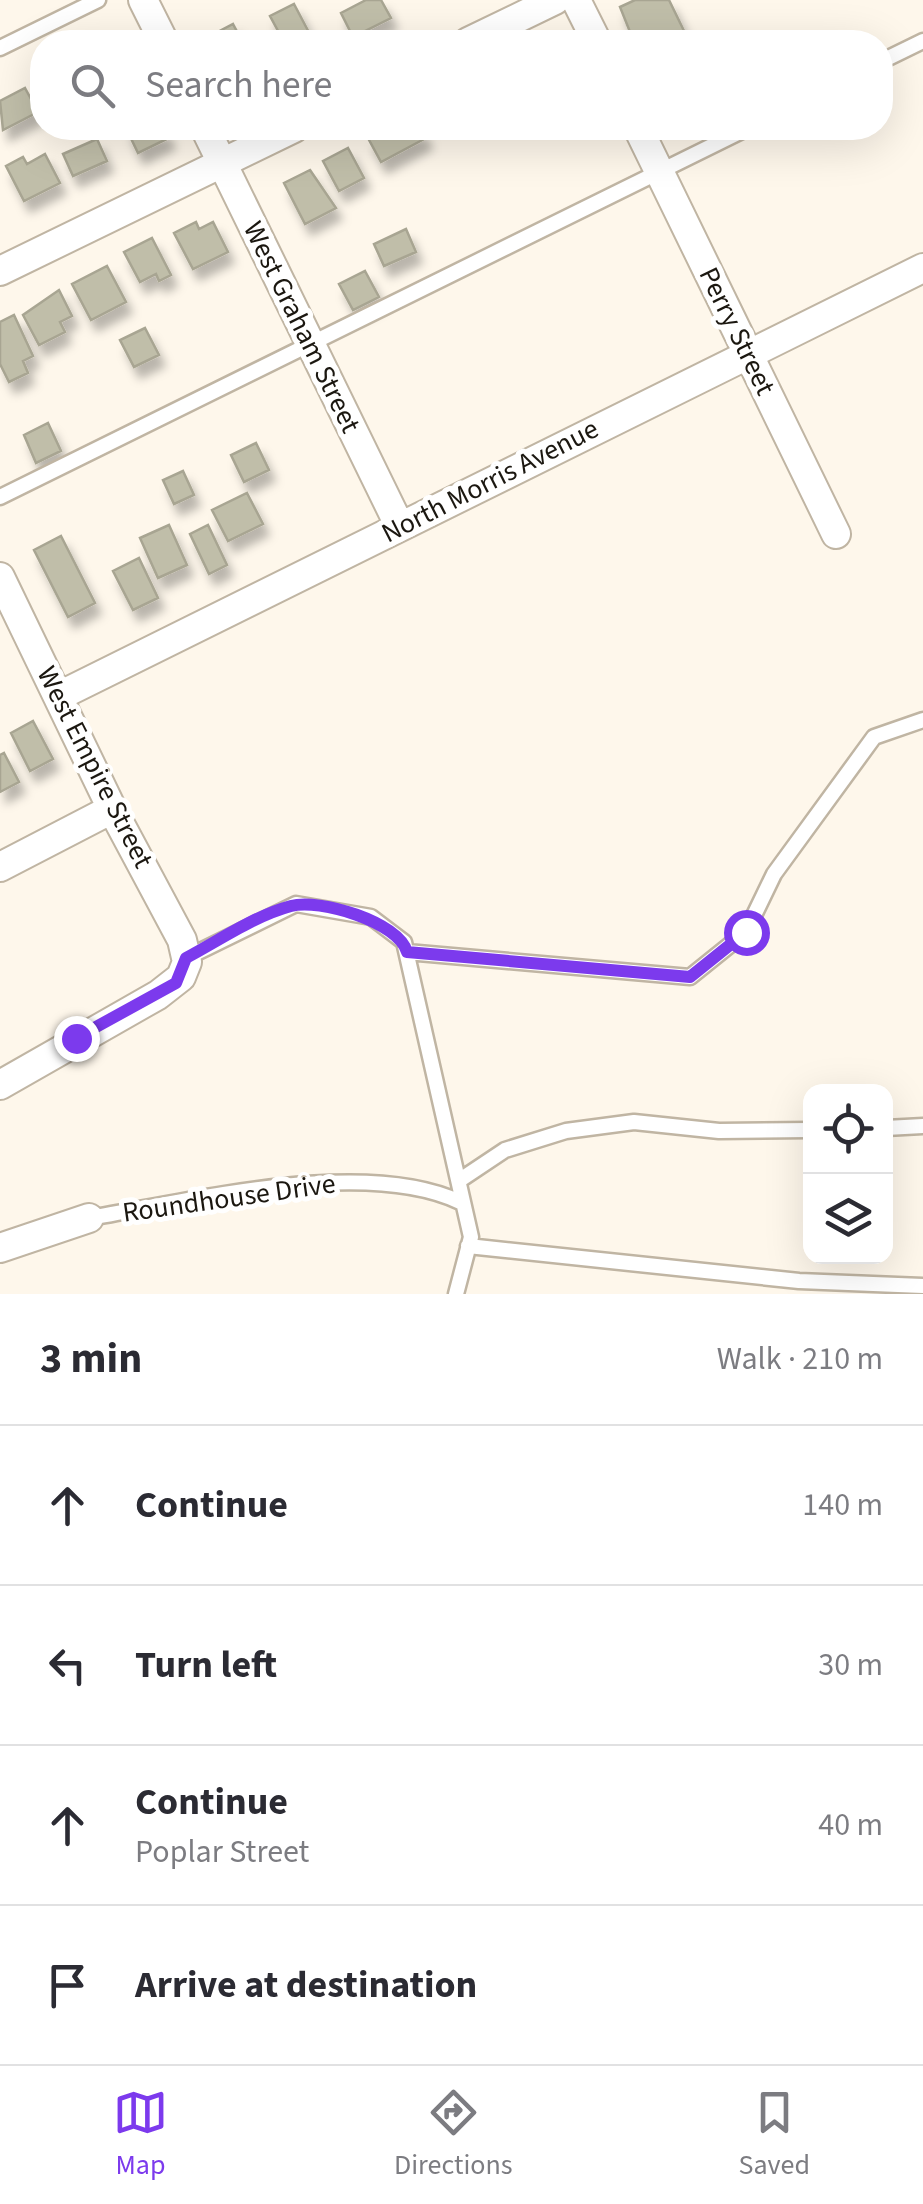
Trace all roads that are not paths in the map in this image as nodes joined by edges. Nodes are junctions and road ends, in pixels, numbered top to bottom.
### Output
1 (98, 0) edge
2 (143, 0) edge
3 (555, 0) edge
4 (576, 0) edge
5 (37, 30) edge
6 (158, 30) edge
7 (493, 30) edge
8 (591, 30) edge
9 (30, 33) edge
10 (923, 41) edge
11 (0, 48) edge
12 (893, 56) edge
13 (211, 140) edge
14 (269, 140) edge
15 (644, 140) edge
16 (724, 140) edge
17 (222, 162) junction
18 (659, 172) junction
19 (923, 268) edge
20 (0, 272) edge
21 (310, 344) junction
22 (748, 355) junction
23 (0, 497) edge
24 (400, 527) junction
25 (836, 534) dead end
26 (0, 577) edge
27 (59, 696) junction
28 (923, 720) edge
29 (112, 809) junction
30 (0, 866) edge
31 (407, 952) junction
32 (186, 958) junction
33 (0, 1085) edge
34 (923, 1126) edge
35 (893, 1128) edge
36 (803, 1130) edge
37 (460, 1180) junction
38 (460, 1202) junction
39 (90, 1218) joint
40 (468, 1246) junction
41 (0, 1248) edge
42 (742, 1275) junction
43 (923, 1286) edge
44 (456, 1294) edge
45 (746, 1294) edge

1 - 5 lane
2 - 6 street
3 - 7 street
4 - 8 street
9 - 11 lane
10 - 12 lane
13 - 17 street, West Graham Street
14 - 17 street
15 - 18 street, Perry Street
16 - 18 lane
17 - 20 street
17 - 21 street, West Graham Street
18 - 21 lane
18 - 22 street, Perry Street
19 - 22 street, North Morris Avenue
21 - 23 lane
21 - 24 street, West Graham Street
22 - 24 street, North Morris Avenue
22 - 25 street, Perry Street
24 - 27 street, North Morris Avenue
26 - 27 street, West Empire Street
27 - 29 street, West Empire Street
28 - 31 lane
29 - 30 street
29 - 32 street, West Empire Street
31 - 32 lane
31 - 37 lane
32 - 33 street
34 - 35 lane
36 - 37 lane
37 - 38 lane
38 - 39 lane, Roundhouse Drive
38 - 40 lane
39 - 41 street, Roundhouse Drive
40 - 42 lane
40 - 44 lane
42 - 43 lane
42 - 45 lane

